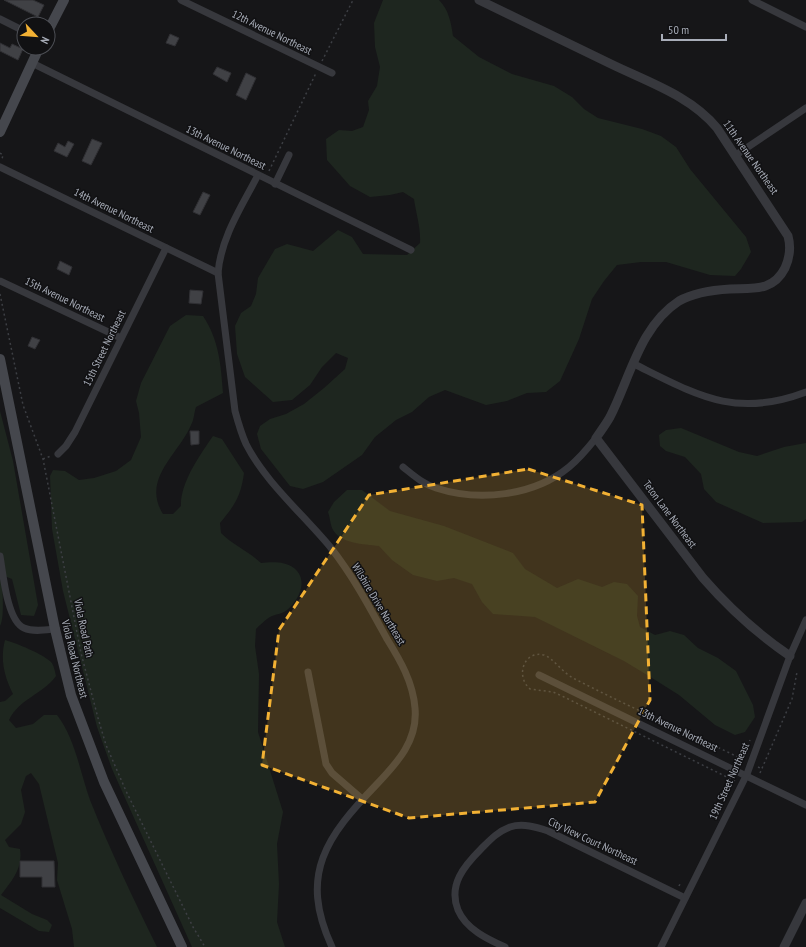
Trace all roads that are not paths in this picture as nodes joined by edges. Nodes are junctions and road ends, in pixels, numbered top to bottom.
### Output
1 (64, 0) edge
2 (181, 0) edge
3 (480, 0) edge
4 (752, 0) edge
5 (56, 16) edge
6 (0, 19) edge
7 (16, 27) edge
8 (806, 27) edge
9 (36, 56) edge
10 (32, 64) junction
11 (332, 73) dead end
12 (806, 108) edge
13 (0, 132) edge
14 (289, 155) dead end
15 (736, 155) junction
16 (0, 166) edge
17 (261, 177) junction
18 (275, 184) junction
19 (166, 248) junction
20 (411, 250) dead end
21 (218, 272) junction
22 (0, 281) edge
23 (121, 338) junction
24 (0, 359) edge
25 (634, 364) junction
26 (806, 392) edge
27 (596, 438) junction
28 (58, 454) dead end
29 (403, 467) dead end
30 (0, 556) edge
31 (806, 620) edge
32 (55, 629) junction
33 (790, 656) junction
34 (308, 672) dead end
35 (539, 675) dead end
36 (746, 774) junction
37 (362, 799) junction
38 (806, 805) edge
39 (685, 898) junction
40 (806, 903) edge
41 (182, 947) edge
42 (332, 947) edge
43 (504, 947) edge
44 (661, 947) edge
45 (784, 947) edge

1 - 5 main road
2 - 11 street, 12th Avenue Northeast
3 - 15 street, 11th Avenue Northeast
4 - 8 street
6 - 7 street
9 - 10 main road
10 - 13 main road
10 - 17 street, 13th Avenue Northeast
12 - 15 street
14 - 18 street
15 - 25 street, 11th Avenue Northeast
16 - 19 street, 14th Avenue Northeast
17 - 18 street, 13th Avenue Northeast
17 - 21 street
18 - 20 street, 13th Avenue Northeast
19 - 21 street, 14th Avenue Northeast
19 - 23 street, 15th Street Northeast
21 - 37 street, Wilshire Drive Northeast
22 - 23 street, 15th Avenue Northeast
23 - 28 street, 15th Street Northeast
24 - 32 main road, Viola Road Northeast
25 - 26 street
25 - 27 street
27 - 29 street
27 - 33 street, Teton Lane Northeast
30 - 32 street
31 - 33 street, 19th Street Northeast
32 - 41 main road, Viola Road Northeast
33 - 36 street, 19th Street Northeast
34 - 37 street
35 - 36 street, 13th Avenue Northeast
36 - 38 street, 13th Avenue Northeast
36 - 39 street, 19th Street Northeast
37 - 42 street, Wilshire Drive Northeast
39 - 43 street, City View Court Northeast
39 - 44 street, 19th Street Northeast
40 - 45 street

